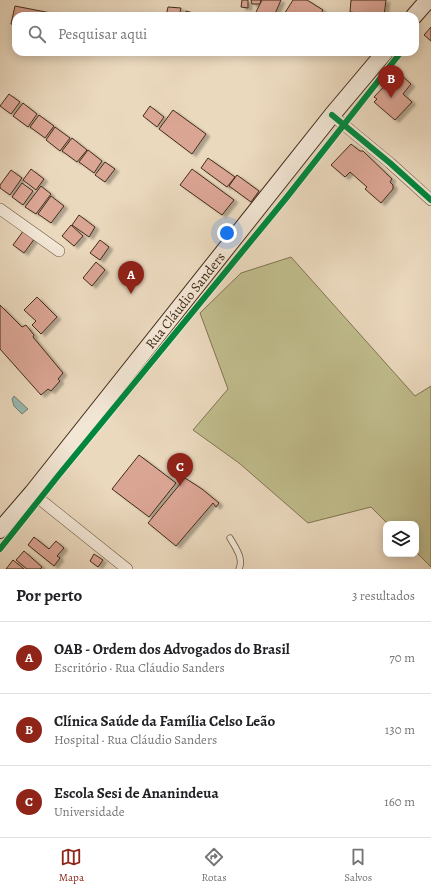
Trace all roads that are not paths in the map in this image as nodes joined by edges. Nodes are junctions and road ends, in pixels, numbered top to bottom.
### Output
1 (428, 0) edge
2 (418, 12) edge
3 (382, 56) edge
4 (332, 116) junction
5 (431, 200) edge
6 (0, 209) edge
7 (59, 251) dead end
8 (32, 493) junction
9 (0, 530) edge
10 (230, 538) dead end
11 (127, 569) edge
12 (239, 569) edge

1 - 2 main road
3 - 4 main road, Rua Cláudio Sanders
4 - 5 street
4 - 8 main road, Rua Cláudio Sanders
6 - 7 street
8 - 9 main road, Rua Cláudio Sanders
8 - 11 street
10 - 12 lane

